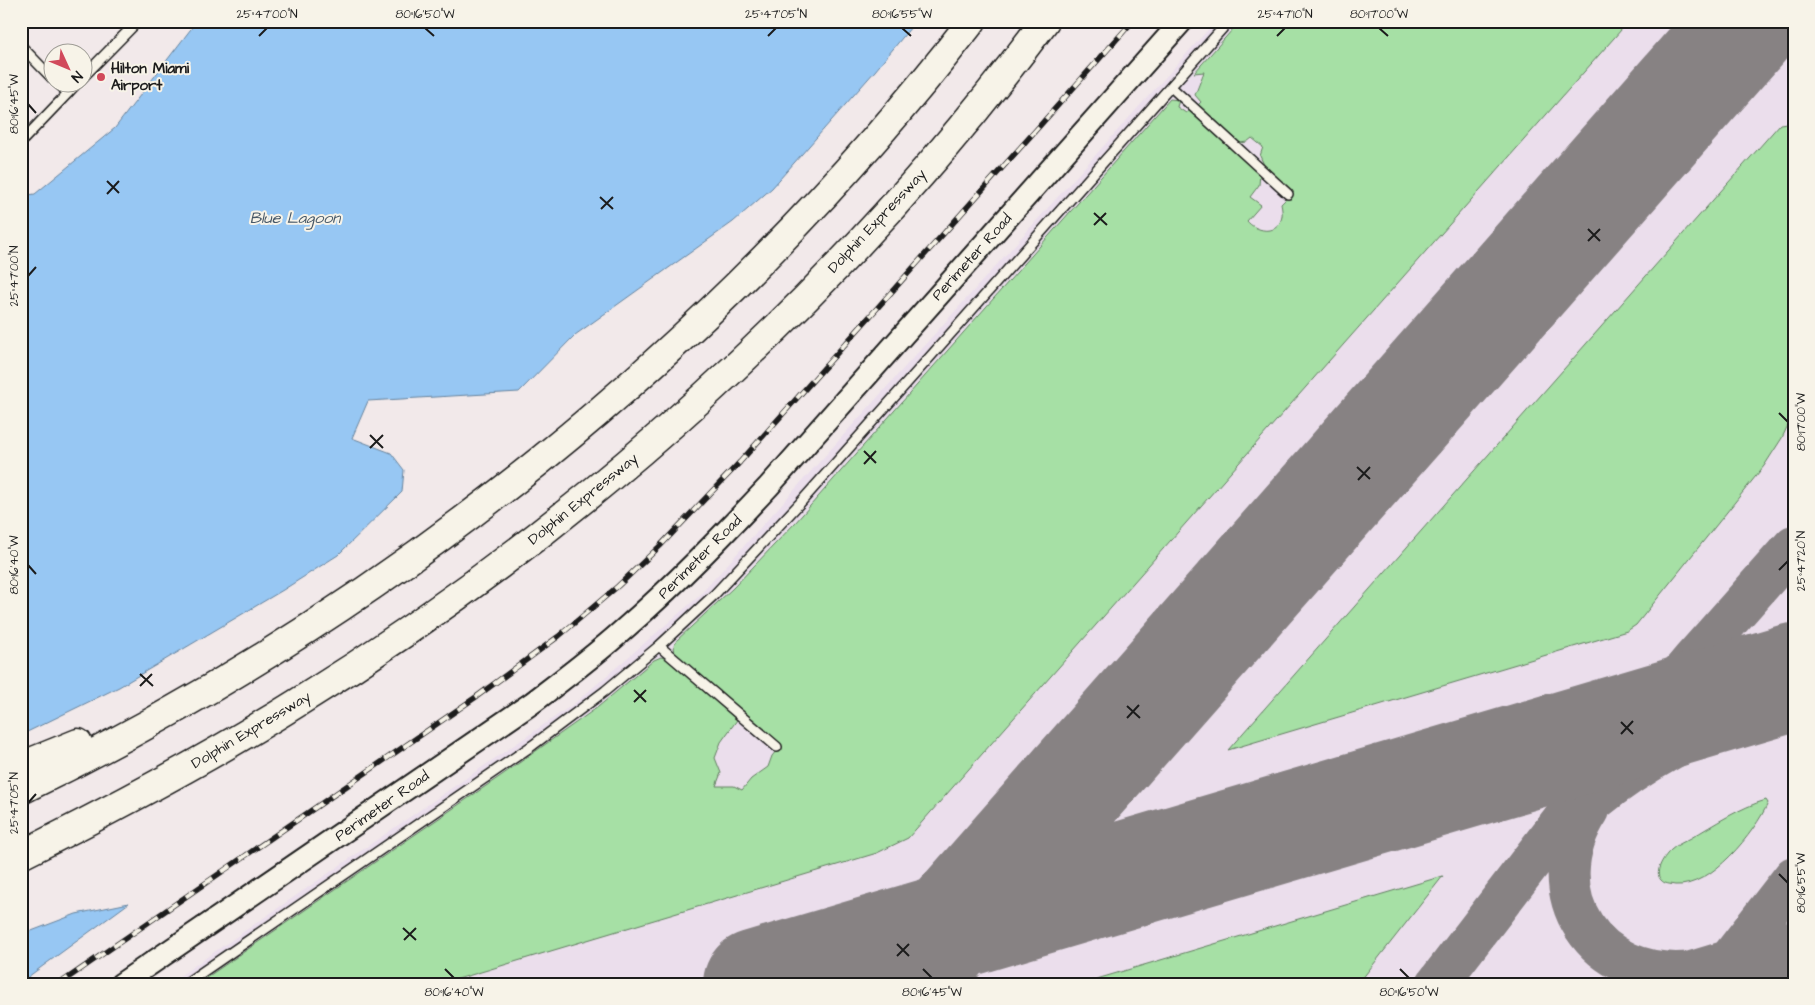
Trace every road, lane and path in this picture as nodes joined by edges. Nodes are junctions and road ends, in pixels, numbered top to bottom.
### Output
1 (138, 21) edge
2 (972, 21) edge
3 (1045, 21) edge
4 (1182, 21) edge
5 (1230, 21) edge
6 (21, 46) edge
7 (42, 68) edge
8 (92, 68) edge
9 (1171, 86) junction
10 (68, 93) edge
11 (21, 142) edge
12 (1288, 194) dead end
13 (659, 646) junction
14 (205, 692) junction
15 (777, 747) dead end
16 (21, 766) edge
17 (21, 790) edge
18 (21, 855) edge
19 (121, 984) edge
20 (185, 984) edge

1 - 8 lane
2 - 14 highway
3 - 18 highway, Dolphin Expressway
4 - 19 street, Perimeter Road
5 - 9 lane
6 - 7 lane
9 - 12 lane
9 - 13 lane
10 - 11 lane
13 - 15 lane
13 - 20 lane
14 - 16 highway
14 - 17 highway

